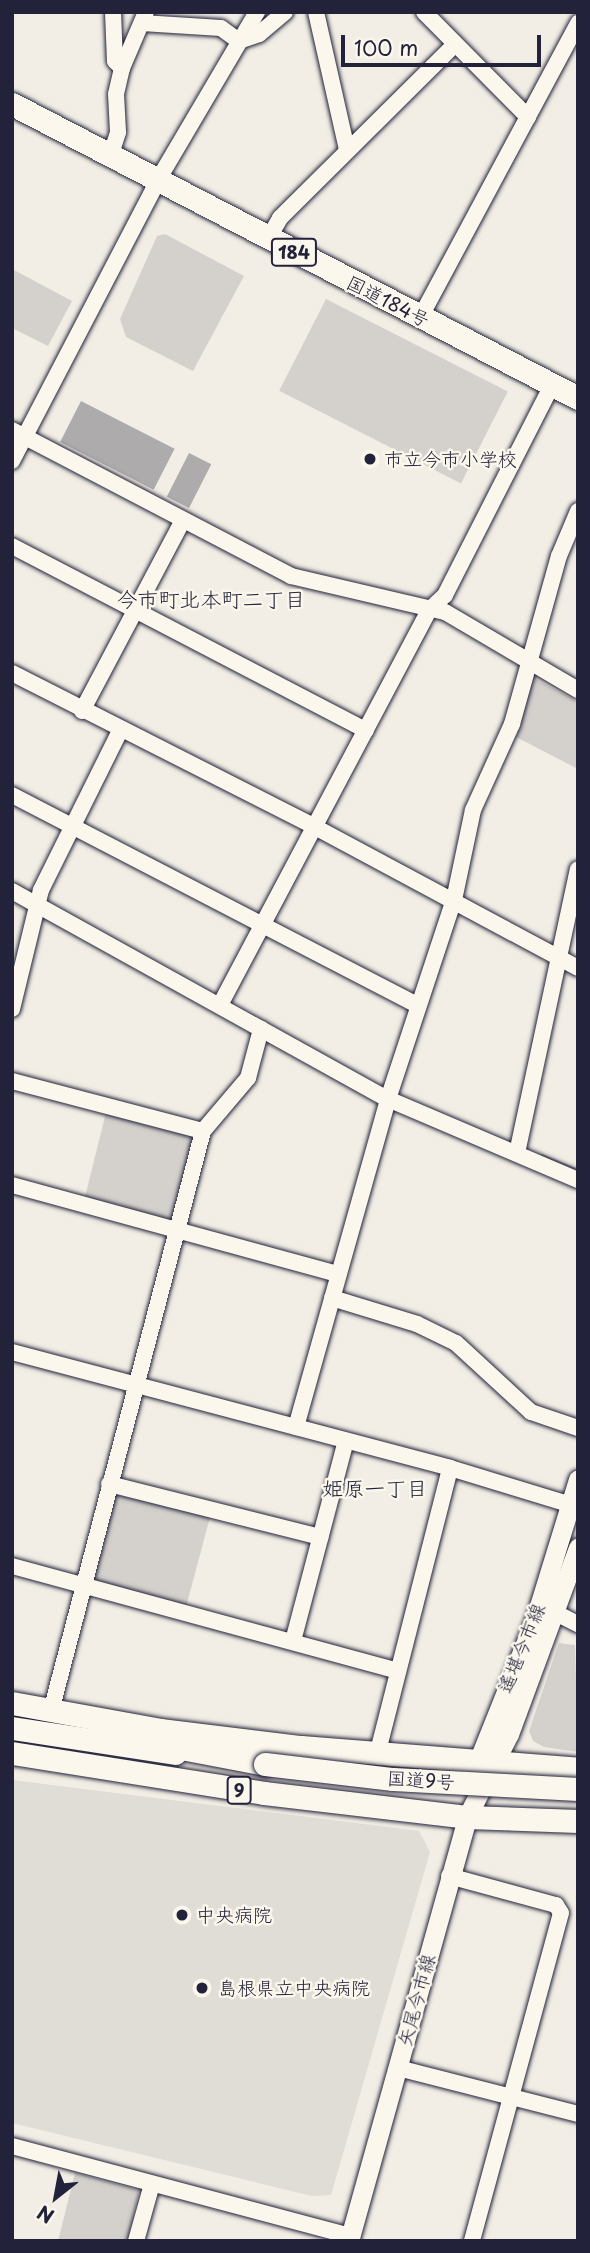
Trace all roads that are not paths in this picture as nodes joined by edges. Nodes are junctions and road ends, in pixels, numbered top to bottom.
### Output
1 (113, 12) edge
2 (257, 12) edge
3 (285, 12) edge
4 (316, 12) edge
5 (424, 12) edge
6 (144, 18) edge
7 (578, 23) edge
8 (239, 40) junction
9 (453, 46) junction
10 (122, 68) junction
11 (12, 104) edge
12 (528, 117) junction
13 (347, 150) junction
14 (111, 154) junction
15 (158, 180) junction
16 (268, 239) junction
17 (420, 318) junction
18 (552, 385) junction
19 (578, 398) edge
20 (19, 433) edge
21 (12, 461) edge
22 (578, 511) edge
23 (183, 520) junction
24 (12, 546) edge
25 (136, 610) junction
26 (429, 610) junction
27 (528, 658) junction
28 (12, 673) edge
29 (578, 690) edge
30 (82, 711) junction
31 (366, 730) junction
32 (120, 731) junction
33 (12, 795) edge
34 (75, 827) junction
35 (315, 827) junction
36 (578, 869) edge
37 (12, 891) edge
38 (454, 900) junction
39 (39, 905) junction
40 (261, 926) junction
41 (559, 958) junction
42 (578, 968) edge
43 (416, 1004) junction
44 (220, 1005) junction
45 (12, 1009) edge
46 (261, 1029) junction
47 (12, 1081) edge
48 (388, 1099) junction
49 (204, 1131) junction
50 (517, 1153) junction
51 (578, 1180) edge
52 (12, 1185) edge
53 (179, 1228) junction
54 (338, 1274) junction
55 (332, 1298) junction
56 (12, 1352) edge
57 (134, 1384) junction
58 (296, 1427) junction
59 (578, 1428) edge
60 (346, 1441) junction
61 (450, 1468) junction
62 (578, 1479) edge
63 (109, 1484) junction
64 (574, 1506) edge
65 (320, 1537) junction
66 (578, 1547) edge
67 (12, 1566) edge
68 (81, 1584) junction
69 (556, 1613) junction
70 (578, 1624) edge
71 (293, 1641) junction
72 (396, 1670) junction
73 (12, 1703) edge
74 (51, 1711) junction
75 (12, 1716) edge
76 (12, 1728) edge
77 (12, 1753) edge
78 (377, 1755) junction
79 (265, 1764) junction
80 (486, 1764) junction
81 (578, 1769) edge
82 (578, 1789) edge
83 (467, 1817) junction
84 (578, 1821) edge
85 (449, 1876) junction
86 (398, 2068) junction
87 (511, 2098) junction
88 (578, 2114) edge
89 (12, 2146) edge
90 (152, 2184) junction
91 (350, 2238) edge
92 (136, 2241) edge
93 (472, 2241) edge

1 - 10 street
2 - 8 street
3 - 8 street
4 - 13 street
5 - 9 street
6 - 8 street
6 - 10 street
7 - 12 street
8 - 15 street
9 - 12 street
9 - 13 street
10 - 14 street
11 - 14 highway, 国道184号 / 184
12 - 17 street
13 - 16 street
14 - 15 highway, 国道184号 / 184
15 - 16 highway, 国道184号 / 184
15 - 20 street
16 - 17 highway, 国道184号 / 184
17 - 18 highway, 国道184号 / 184
18 - 19 highway, 国道184号 / 184
18 - 26 street
20 - 21 street
20 - 23 street
22 - 27 street
23 - 25 street
23 - 26 street
24 - 25 street
25 - 30 street
25 - 31 street
26 - 27 street
26 - 31 street
27 - 29 street
27 - 38 street
28 - 30 street
30 - 32 street
31 - 35 street
32 - 34 street
32 - 35 street
33 - 34 street
34 - 39 street
34 - 40 street
35 - 38 street
35 - 40 street
36 - 41 street
37 - 39 street
38 - 41 street
38 - 43 street
39 - 44 street
39 - 45 street
40 - 43 street
40 - 44 street
41 - 42 street
41 - 50 street
43 - 48 street
44 - 46 street
46 - 48 street
46 - 49 street
47 - 49 street
48 - 50 street
48 - 54 street
49 - 53 street
50 - 51 street
52 - 53 street
53 - 54 street
53 - 57 street
54 - 55 street
55 - 58 street
55 - 59 street
56 - 57 street
57 - 58 street
57 - 63 street
58 - 60 street
60 - 61 street
60 - 65 street
61 - 64 street
61 - 72 street
62 - 64 main road, 遙堪今市線
63 - 65 street
63 - 68 street
64 - 80 main road, 遙堪今市線
65 - 71 street
66 - 69 main road, 遙堪今市線
67 - 68 street
68 - 71 street
68 - 74 street
69 - 70 street
69 - 80 main road, 遙堪今市線
71 - 72 street
72 - 78 street
73 - 74 highway
74 - 78 highway
75 - 79 highway, 国道9号 / 9
76 - 79 highway, 国道9号 / 9
77 - 83 highway, 9
78 - 80 highway
79 - 82 highway, 国道9号 / 9, bridge
80 - 81 highway
80 - 83 main road, 遙堪今市線
83 - 84 highway, 9
83 - 85 main road, 矢尾今市線
85 - 86 main road, 矢尾今市線
85 - 87 street
86 - 87 street
86 - 91 main road, 矢尾今市線
87 - 88 street
87 - 93 street
89 - 90 street
90 - 91 street
90 - 92 street

